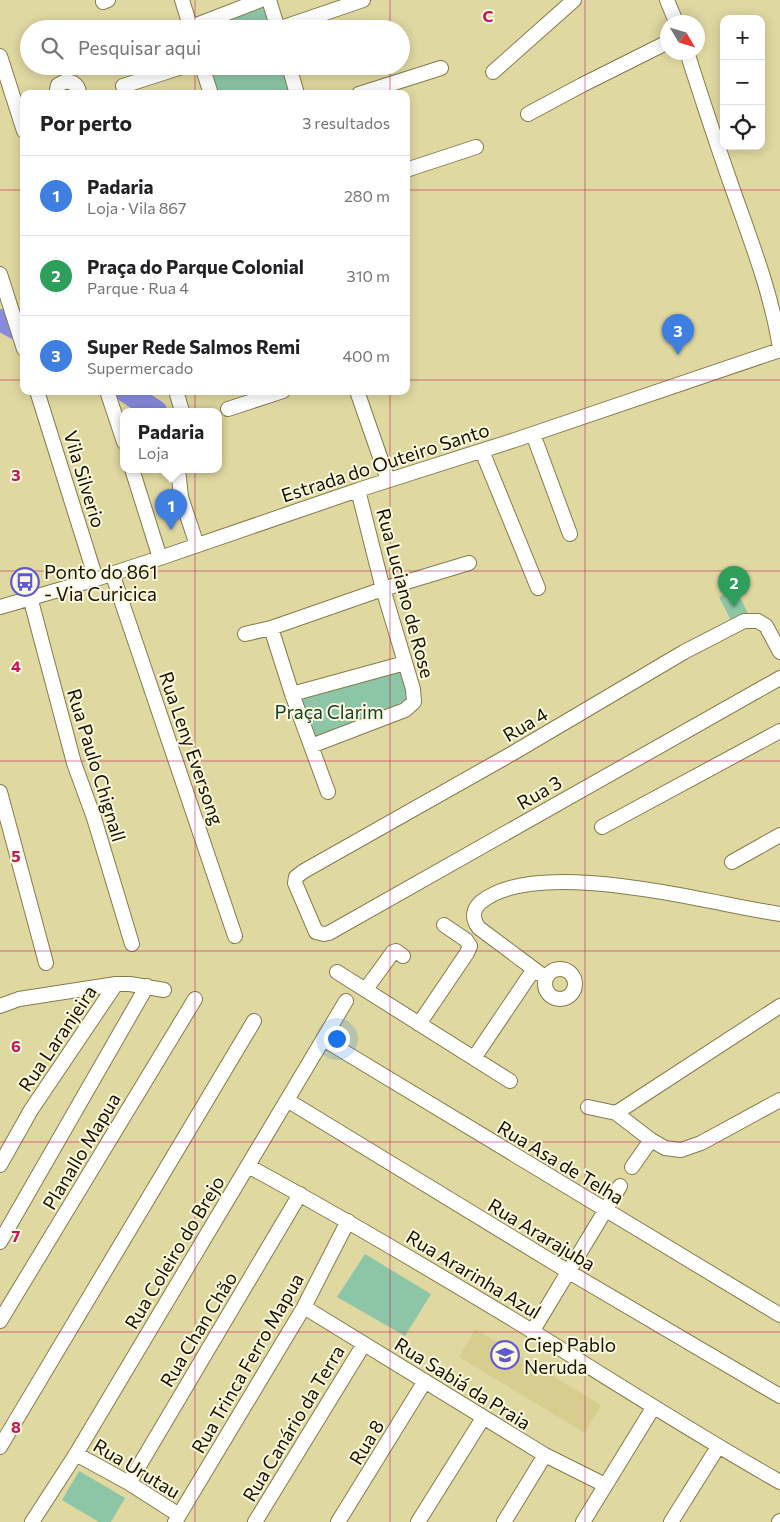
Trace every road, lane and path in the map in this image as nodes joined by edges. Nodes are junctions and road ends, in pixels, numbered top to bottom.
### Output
1 (182, 0) edge
2 (261, 0) edge
3 (269, 0) edge
4 (363, 0) edge
5 (574, 0) edge
6 (667, 0) edge
7 (673, 15) edge
8 (188, 20) edge
9 (211, 20) edge
10 (275, 20) edge
11 (304, 20) edge
12 (660, 46) edge
13 (0, 56) edge
14 (689, 60) edge
15 (441, 68) dead end
16 (493, 72) dead end
17 (158, 75) edge
18 (205, 75) edge
19 (292, 75) edge
20 (124, 86) dead end
21 (57, 90) edge
22 (78, 90) edge
23 (210, 90) edge
24 (296, 90) edge
25 (372, 90) edge
26 (528, 114) dead end
27 (20, 118) edge
28 (476, 148) dead end
29 (410, 169) edge
30 (0, 274) edge
31 (20, 336) edge
32 (780, 349) edge
33 (38, 395) edge
34 (109, 395) edge
35 (177, 395) edge
36 (271, 395) edge
37 (358, 395) edge
38 (181, 408) edge
39 (228, 409) dead end
40 (120, 429) edge
41 (533, 434) junction
42 (482, 451) junction
43 (133, 473) edge
44 (179, 473) edge
45 (388, 480) junction
46 (358, 490) junction
47 (570, 534) dead end
48 (197, 545) junction
49 (160, 558) junction
50 (469, 563) dead end
51 (112, 573) junction
52 (96, 579) junction
53 (538, 588) dead end
54 (383, 589) junction
55 (30, 597) junction
56 (0, 607) edge
57 (271, 628) junction
58 (773, 630) edge
59 (246, 634) dead end
60 (780, 652) edge
61 (405, 663) junction
62 (780, 678) edge
63 (292, 694) junction
64 (780, 731) edge
65 (312, 746) junction
66 (0, 792) edge
67 (328, 792) dead end
68 (602, 827) dead end
69 (780, 835) edge
70 (732, 862) dead end
71 (780, 914) edge
72 (444, 925) dead end
73 (316, 932) joint
74 (235, 936) dead end
75 (132, 944) dead end
76 (403, 956) dead end
77 (46, 963) dead end
78 (534, 969) junction
79 (337, 972) dead end
80 (546, 978) dead end
81 (116, 984) junction
82 (147, 986) junction
83 (366, 989) junction
84 (164, 990) dead end
85 (195, 1000) dead end
86 (346, 1001) dead end
87 (0, 1006) edge
88 (780, 1006) edge
89 (254, 1021) dead end
90 (419, 1024) junction
91 (324, 1039) junction
92 (474, 1058) junction
93 (510, 1081) dead end
94 (287, 1100) junction
95 (780, 1100) edge
96 (588, 1107) dead end
97 (616, 1113) junction
98 (651, 1140) junction
99 (0, 1165) edge
100 (248, 1166) junction
101 (632, 1167) dead end
102 (620, 1186) dead end
103 (300, 1194) junction
104 (605, 1211) junction
105 (348, 1221) junction
106 (0, 1242) edge
107 (569, 1272) junction
108 (304, 1307) junction
109 (780, 1316) edge
110 (0, 1321) edge
111 (532, 1332) junction
112 (364, 1344) junction
113 (425, 1381) junction
114 (780, 1396) edge
115 (653, 1408) junction
116 (482, 1418) junction
117 (0, 1447) edge
118 (718, 1447) junction
119 (76, 1454) junction
120 (545, 1455) junction
121 (780, 1482) edge
122 (129, 1483) junction
123 (605, 1485) junction
124 (177, 1518) edge
125 (32, 1522) edge
126 (255, 1522) edge
127 (338, 1522) edge
128 (418, 1522) edge
129 (504, 1522) edge
130 (583, 1522) edge
131 (671, 1522) edge

1 - 8 street
2 - 9 street
3 - 10 street
4 - 11 street
5 - 16 street
6 - 7 street
12 - 26 street
13 - 27 street
14 - 32 street
15 - 25 street
17 - 20 street
18 - 23 street
19 - 24 street
21 - 22 street
28 - 29 street
30 - 31 street
32 - 41 street, Estrada do Outeiro Santo
33 - 52 street, Vila Silverio
34 - 40 street
35 - 38 street
36 - 39 street
37 - 45 street
41 - 42 street, Estrada do Outeiro Santo
41 - 47 street
42 - 45 street, Estrada do Outeiro Santo
42 - 53 street
43 - 49 street
44 - 48 street
45 - 46 street, Estrada do Outeiro Santo
46 - 48 street, Estrada do Outeiro Santo
46 - 54 street, Rua Luciano de Rose
48 - 49 street, Estrada do Outeiro Santo
49 - 51 street, Estrada do Outeiro Santo
50 - 54 street
51 - 52 street, Estrada do Outeiro Santo
51 - 74 street, Rua Leny Eversong
52 - 55 street, Estrada do Outeiro Santo
54 - 57 street
54 - 61 street, Rua Luciano de Rose
55 - 56 street, Estrada do Outeiro Santo
55 - 75 street, Rua Paulo Chignall
57 - 59 street
57 - 63 street
58 - 60 street
58 - 73 street, Rua 4
61 - 63 street
61 - 65 street, Rua Luciano de Rose
62 - 73 street, Rua 3
63 - 65 street
64 - 68 street
65 - 67 street
66 - 77 street
69 - 70 street
71 - 78 street
72 - 90 street
76 - 83 street
78 - 80 street
78 - 92 street
79 - 83 street
81 - 82 street
81 - 87 street
81 - 99 street, Rua Laranjeira
82 - 84 street
82 - 106 street
83 - 90 street
85 - 110 street, Planallo Mapua
86 - 91 street, Rua Coleiro do Brejo
88 - 97 street
89 - 117 street
90 - 92 street
91 - 94 street, Rua Coleiro do Brejo
91 - 104 street, Rua Asa de Telha
92 - 93 street
94 - 100 street, Rua Coleiro do Brejo
94 - 107 street, Rua Ararajuba
95 - 98 street
96 - 97 street
97 - 98 street
98 - 101 street
100 - 103 street, Rua Ararinha Azul
100 - 119 street, Rua Coleiro do Brejo
102 - 104 street
103 - 105 street, Rua Ararinha Azul
103 - 122 street, Rua Chan Chão
104 - 107 street
104 - 109 street, Rua Asa de Telha
105 - 108 street, Rua Trinca Ferro Mapua
105 - 111 street, Rua Ararinha Azul
107 - 111 street
107 - 114 street, Rua Ararajuba
108 - 112 street, Rua Sabiá da Praia
108 - 124 street, Rua Trinca Ferro Mapua
111 - 115 street, Rua Ararinha Azul
112 - 113 street, Rua Sabiá da Praia
112 - 126 street, Rua Canário da Terra
113 - 116 street, Rua Sabiá da Praia
113 - 127 street, Rua 8
115 - 118 street, Rua Ararinha Azul
115 - 123 street
116 - 120 street, Rua Sabiá da Praia
116 - 128 street
118 - 121 street, Rua Ararinha Azul
118 - 131 street
119 - 122 street, Rua Urutau
119 - 125 street, Rua Coleiro do Brejo
120 - 123 street, Rua Sabiá da Praia
120 - 129 street
122 - 124 street, Rua Urutau
123 - 130 street

